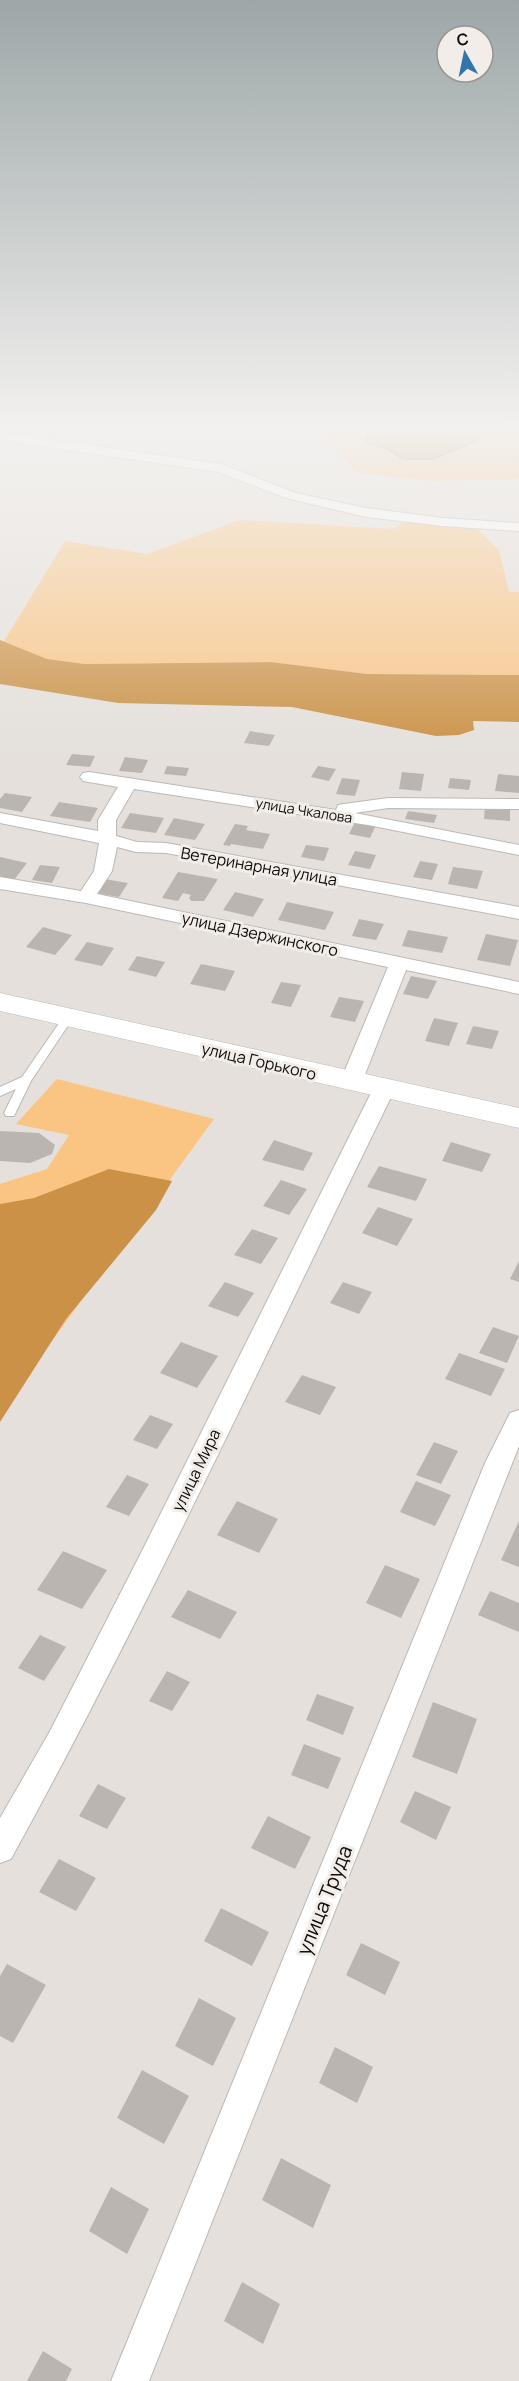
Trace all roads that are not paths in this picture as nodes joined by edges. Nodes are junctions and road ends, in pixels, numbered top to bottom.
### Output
1 (89, 777) dead end
2 (129, 783) junction
3 (519, 804) edge
4 (317, 812) junction
5 (0, 818) edge
6 (107, 841) junction
7 (519, 850) edge
8 (0, 883) edge
9 (86, 897) junction
10 (519, 913) edge
11 (399, 964) junction
12 (519, 988) edge
13 (0, 1002) edge
14 (68, 1018) junction
15 (26, 1080) junction
16 (351, 1082) junction
17 (384, 1089) junction
18 (0, 1092) edge
19 (10, 1113) dead end
20 (519, 1118) edge
21 (519, 1420) edge
22 (0, 1848) edge
23 (130, 2381) edge

1 - 2 street, улица Чкалова
2 - 4 street, улица Чкалова
2 - 6 street
3 - 4 street
4 - 7 street, улица Чкалова
5 - 6 street, Ветеринарная улица
6 - 9 street
6 - 10 street, Ветеринарная улица
8 - 9 street, улица Дзержинского
9 - 11 street, улица Дзержинского
11 - 12 street, улица Дзержинского
11 - 16 street
13 - 14 main road, улица Горького
14 - 15 lane
14 - 16 main road, улица Горького
15 - 18 lane
15 - 19 lane
16 - 17 main road, улица Горького
17 - 20 main road, улица Горького
17 - 22 street, улица Мира
21 - 23 street, улица Труда

